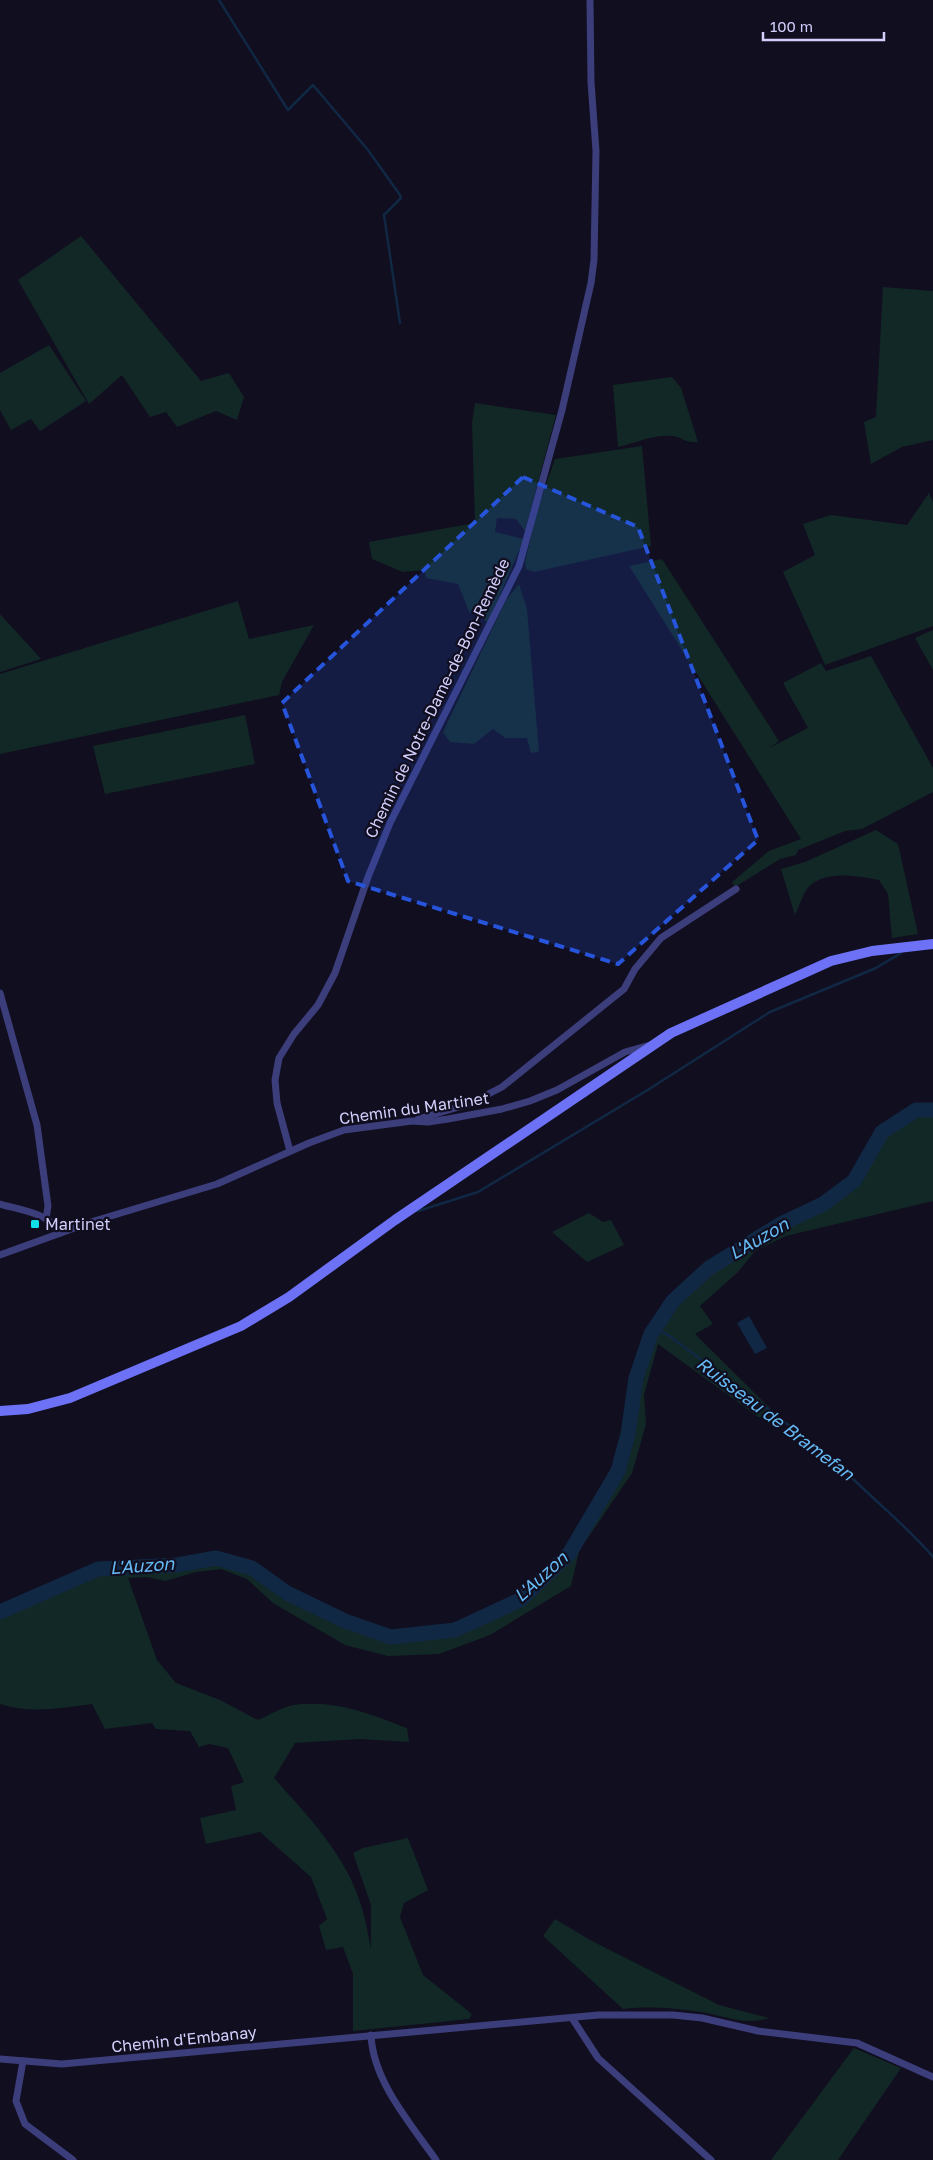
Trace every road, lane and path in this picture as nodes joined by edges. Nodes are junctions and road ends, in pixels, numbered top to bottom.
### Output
1 (590, 0) edge
2 (736, 889) dead end
3 (933, 944) edge
4 (0, 993) edge
5 (655, 1043) junction
6 (412, 1120) junction
7 (290, 1151) junction
8 (0, 1204) edge
9 (46, 1219) junction
10 (60, 1233) junction
11 (0, 1255) edge
12 (0, 1411) edge
13 (572, 2018) junction
14 (371, 2035) junction
15 (0, 2059) edge
16 (23, 2061) junction
17 (933, 2077) edge
18 (73, 2160) edge
19 (436, 2160) edge
20 (711, 2160) edge

1 - 7 street, Chemin de Notre-Dame-de-Bon-Remède
2 - 6 street
3 - 5 main road
4 - 9 street
5 - 6 street, Chemin du Martinet
5 - 12 main road
6 - 7 street, Chemin du Martinet
7 - 10 street, Chemin du Martinet
8 - 9 street
9 - 10 street
10 - 11 street, Chemin du Martinet
13 - 14 street, Chemin d'Embanay
13 - 17 street, Chemin d'Embanay
13 - 20 street
14 - 16 street, Chemin d'Embanay
14 - 19 street
15 - 16 street, Chemin d'Embanay
16 - 18 street

